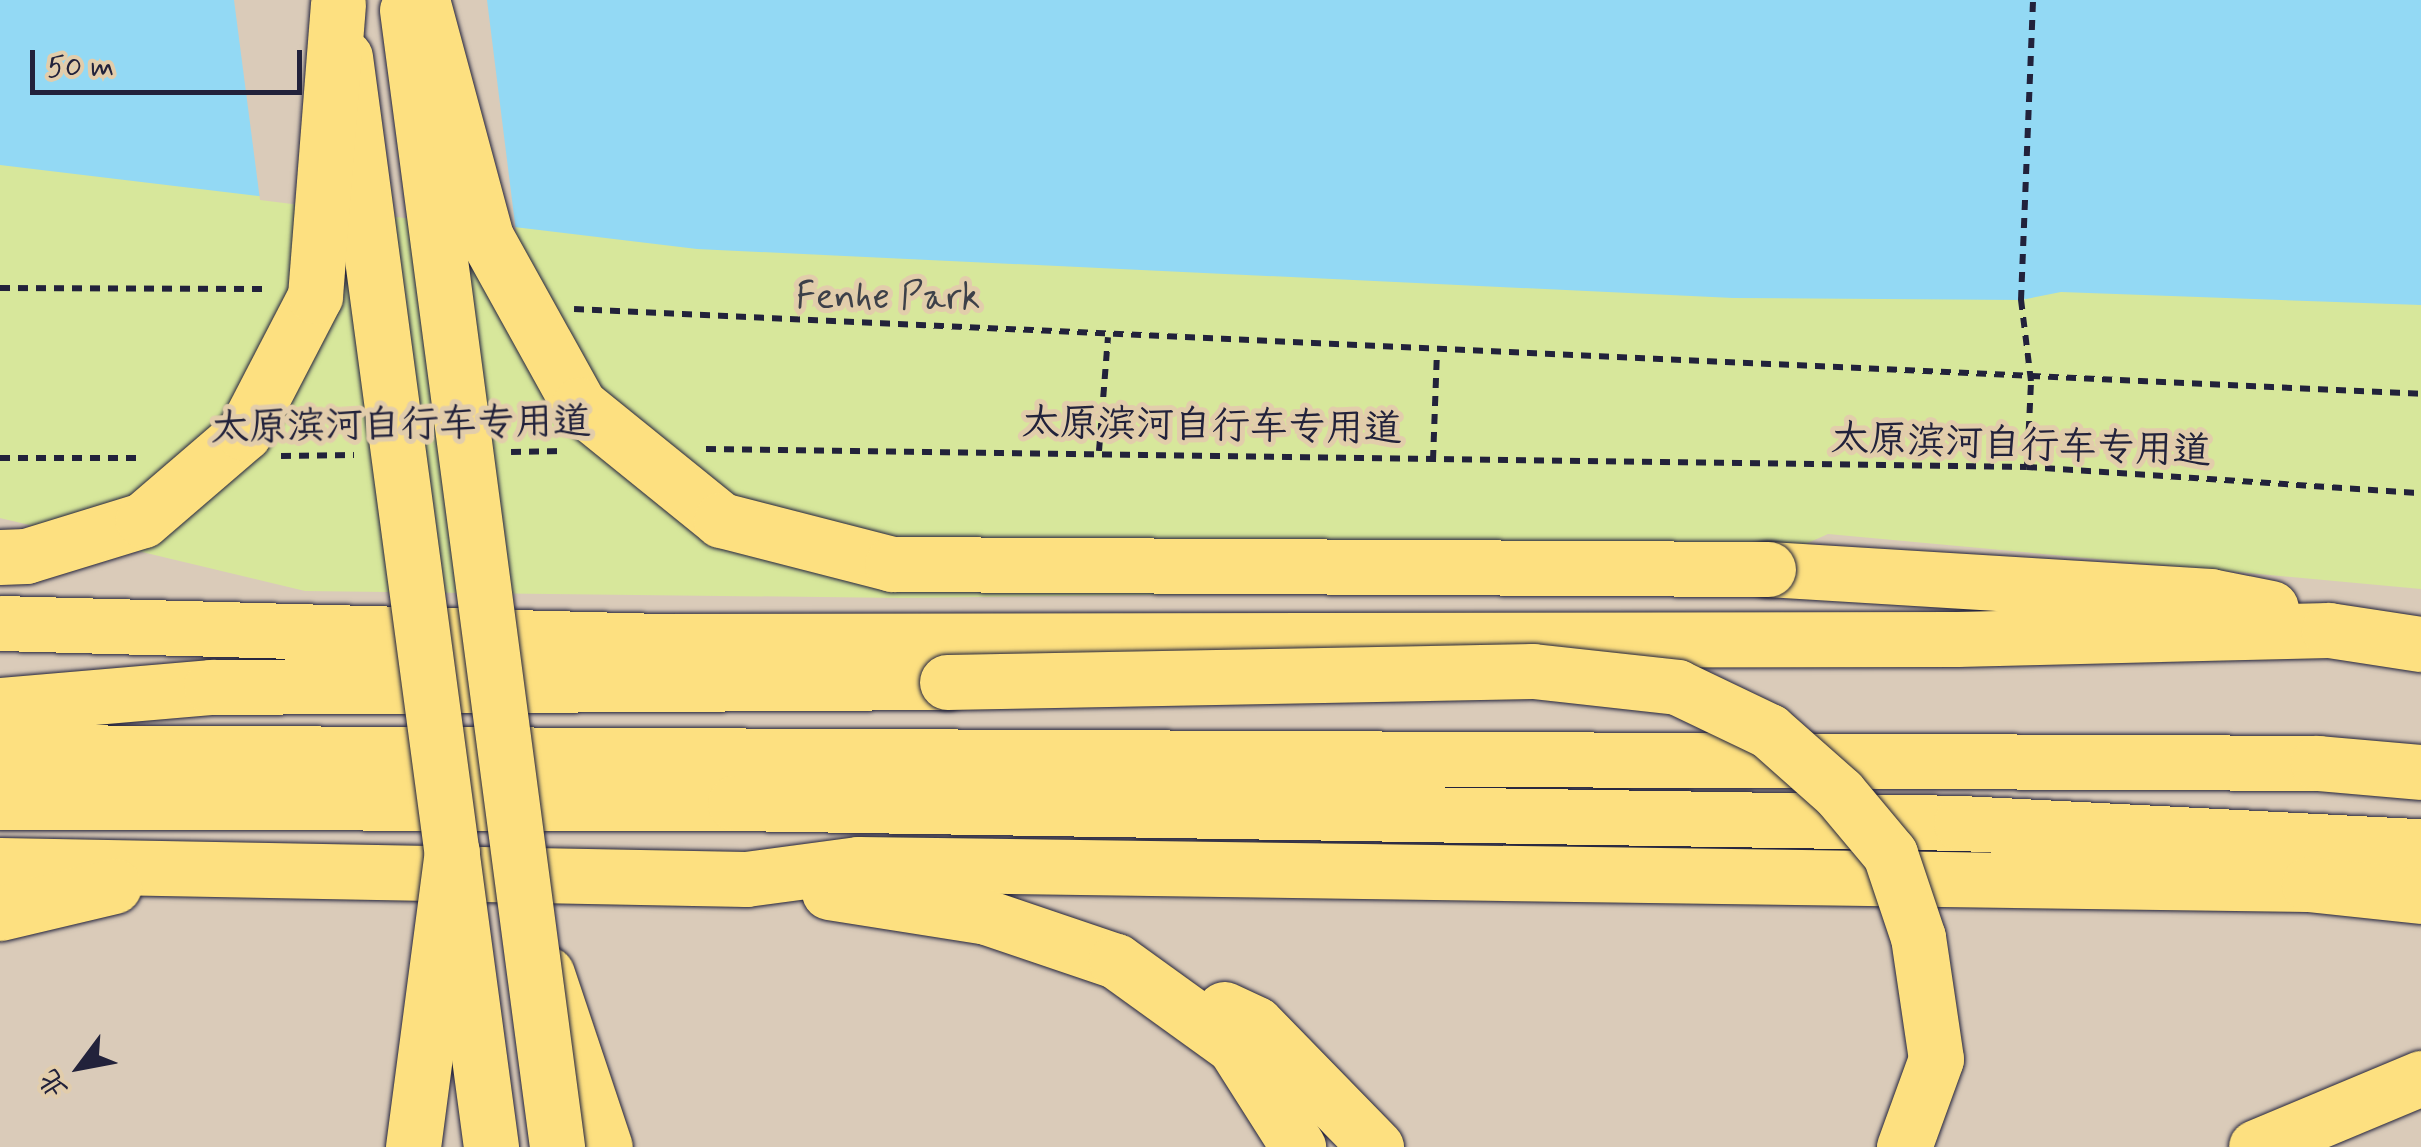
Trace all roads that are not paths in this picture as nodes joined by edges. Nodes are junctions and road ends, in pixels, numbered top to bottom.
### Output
1 (406, 0) edge
2 (422, 0) edge
3 (338, 2) edge
4 (0, 556) edge
5 (0, 623) edge
6 (2421, 642) edge
7 (0, 706) edge
8 (0, 752) edge
9 (2421, 772) edge
10 (0, 802) edge
11 (2421, 846) edge
12 (452, 852) junction
13 (0, 865) edge
14 (196, 866) junction
15 (747, 878) junction
16 (2421, 896) edge
17 (526, 910) junction
18 (0, 913) edge
19 (1116, 960) junction
20 (2421, 1078) edge
21 (2421, 1114) edge
22 (413, 1147) edge
23 (491, 1147) edge
24 (557, 1147) edge
25 (605, 1147) edge
26 (1298, 1147) edge
27 (1376, 1147) edge
28 (1904, 1147) edge
29 (2256, 1147) edge
30 (2338, 1147) edge

1 - 17 main road, bridge
2 - 6 main road, bridge
3 - 4 main road, bridge
3 - 12 main road, bridge
5 - 6 main road
7 - 28 main road, bridge
8 - 9 main road
10 - 11 main road
12 - 22 main road, bridge
12 - 23 main road, bridge
13 - 14 main road
14 - 15 main road
14 - 18 main road
15 - 16 main road
15 - 19 main road
17 - 24 main road, bridge
17 - 25 main road, bridge
19 - 26 main road
19 - 27 main road
20 - 29 main road
21 - 30 main road

